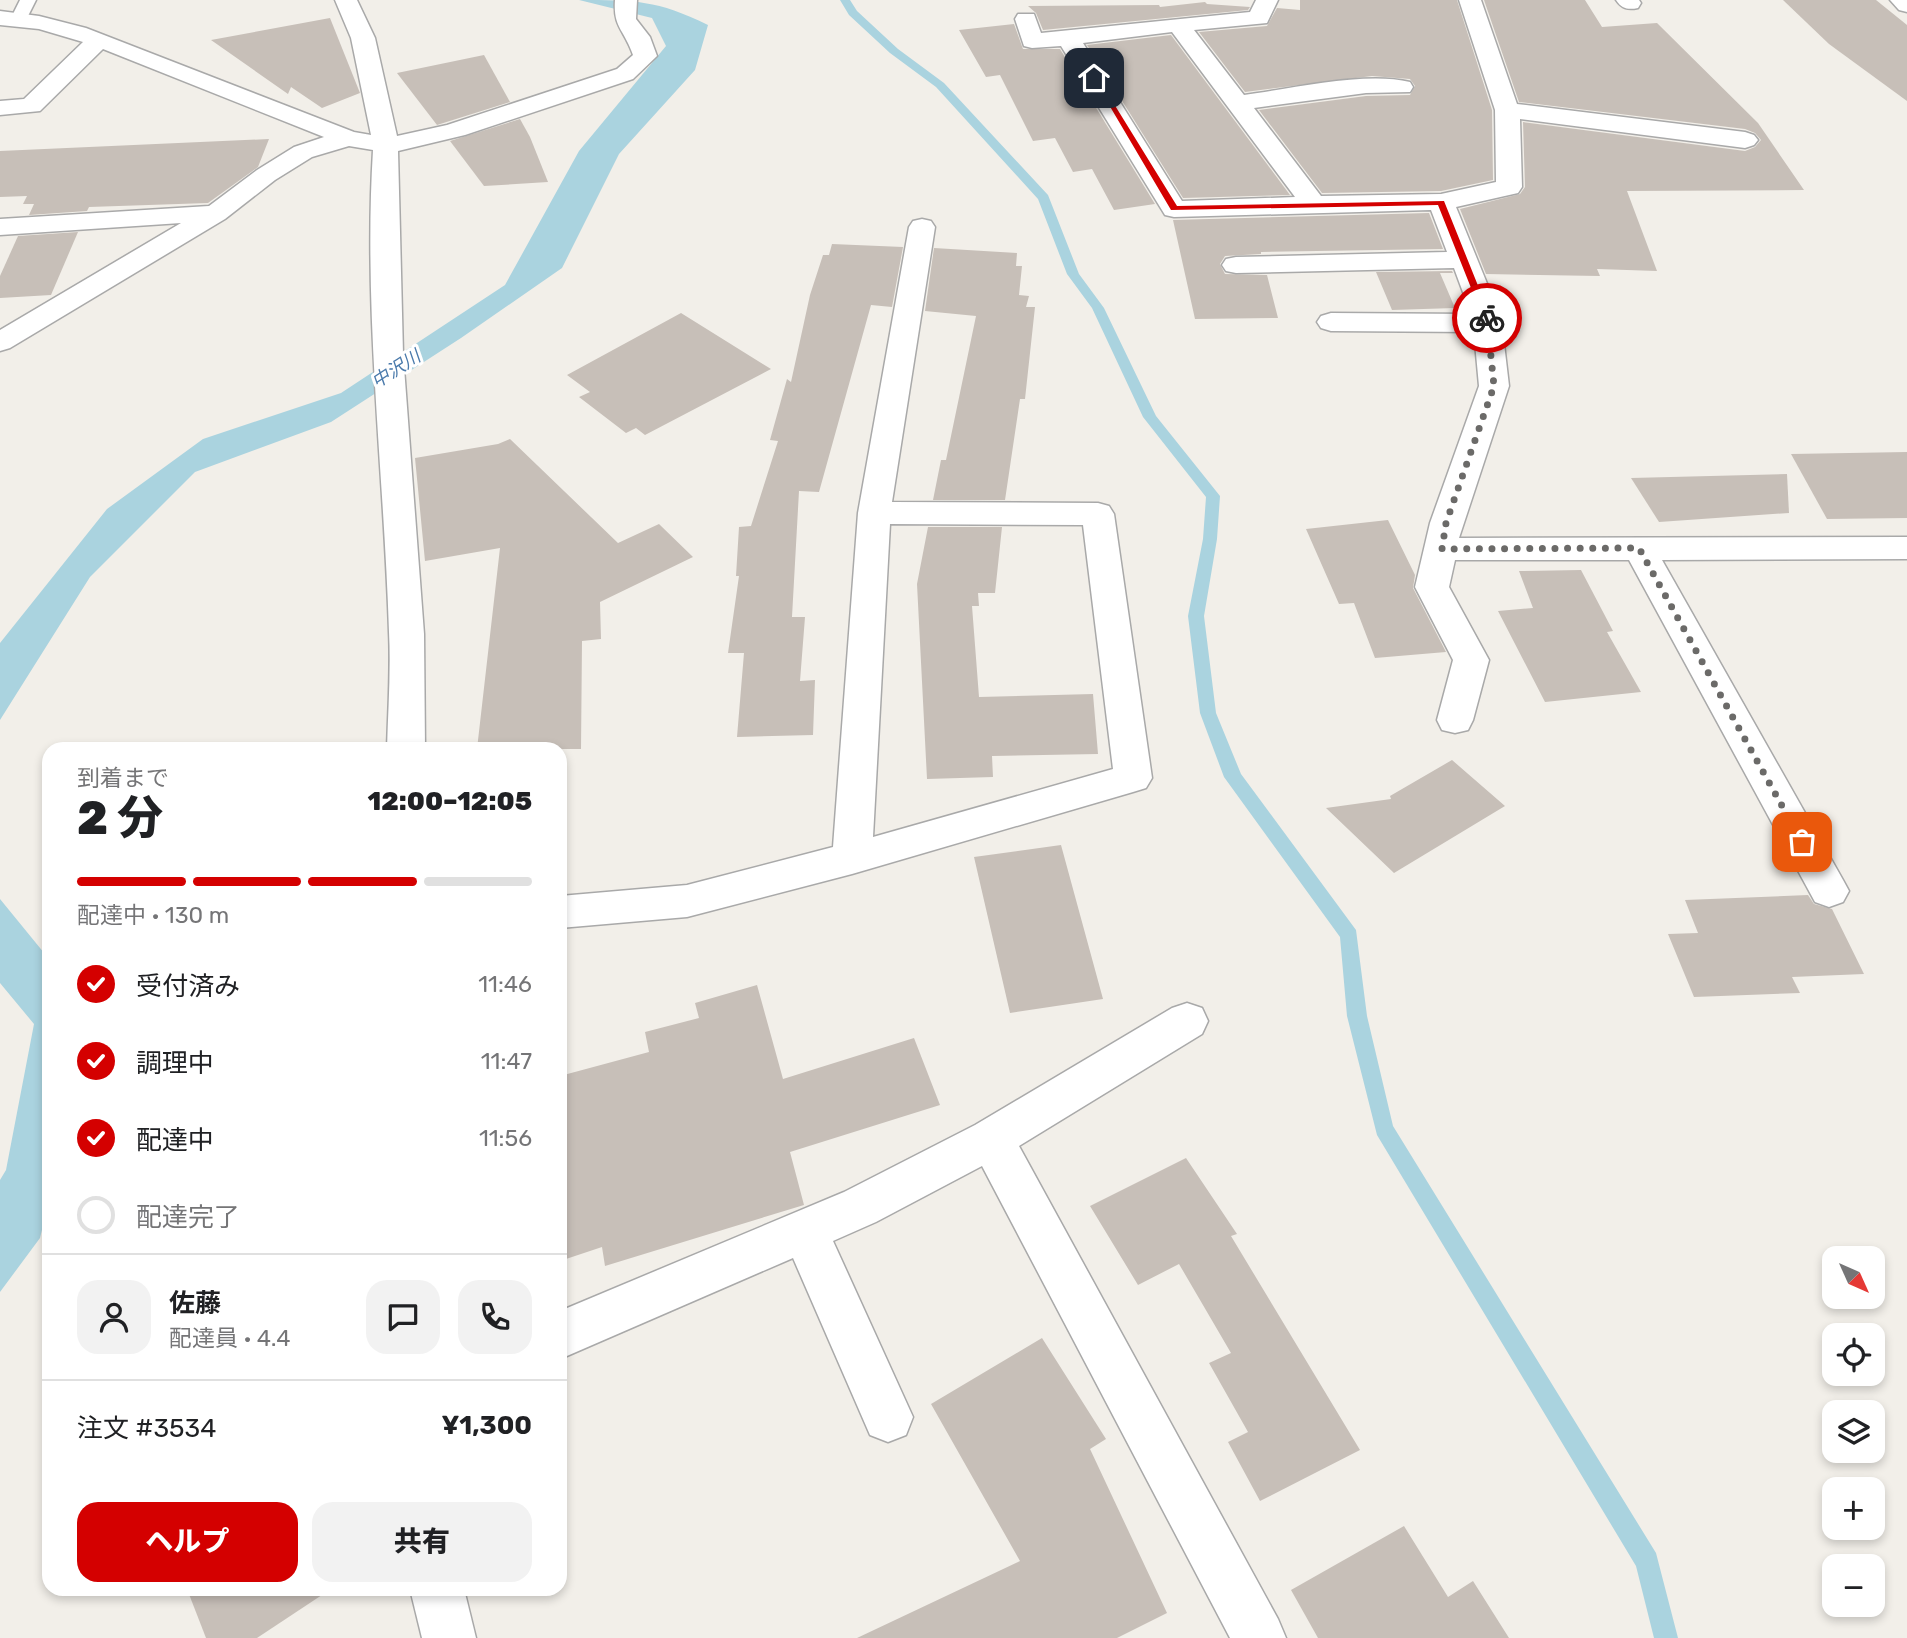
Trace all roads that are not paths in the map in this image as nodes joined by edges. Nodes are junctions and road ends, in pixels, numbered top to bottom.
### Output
1 (346, 0) edge
2 (1267, 0) edge
3 (1470, 0) edge
4 (1902, 0) edge
5 (1907, 5) edge
6 (625, 10) edge
7 (15, 12) edge
8 (1026, 19) dead end
9 (1178, 24) junction
10 (1068, 38) junction
11 (99, 40) junction
12 (1401, 87) dead end
13 (1238, 103) junction
14 (0, 108) edge
15 (1507, 110) junction
16 (348, 138) junction
17 (1745, 140) dead end
18 (386, 145) junction
19 (1441, 202) junction
20 (1314, 204) junction
21 (216, 213) junction
22 (0, 227) edge
23 (922, 227) dead end
24 (1464, 260) junction
25 (1236, 265) dead end
26 (1331, 322) dead end
27 (1487, 323) junction
28 (0, 342) edge
29 (874, 513) junction
30 (1639, 548) junction
31 (1907, 548) edge
32 (1442, 549) junction
33 (1455, 720) dead end
34 (405, 742) edge
35 (852, 858) junction
36 (1829, 891) dead end
37 (567, 911) edge
38 (1187, 1021) dead end
39 (991, 1139) junction
40 (804, 1230) junction
41 (567, 1332) edge
42 (888, 1417) dead end
43 (439, 1596) edge
44 (449, 1638) edge
45 (1259, 1638) edge

1 - 18 street
2 - 9 street
3 - 15 street
4 - 5 street
6 - 18 street
7 - 11 street
8 - 10 street
9 - 10 street
9 - 13 street
10 - 20 street
11 - 14 street
11 - 16 street
12 - 13 street
13 - 20 street
15 - 17 street
15 - 19 street
16 - 18 street
16 - 21 street
18 - 34 street
19 - 20 street
19 - 24 street
21 - 22 street
21 - 28 street
23 - 29 street
24 - 25 street
24 - 27 street
26 - 27 street
27 - 32 street
29 - 35 street
29 - 35 street
30 - 31 street
30 - 32 street
30 - 36 street
32 - 33 street
35 - 37 street
38 - 39 street
39 - 40 street
39 - 45 street
40 - 41 street
40 - 42 street
43 - 44 street

